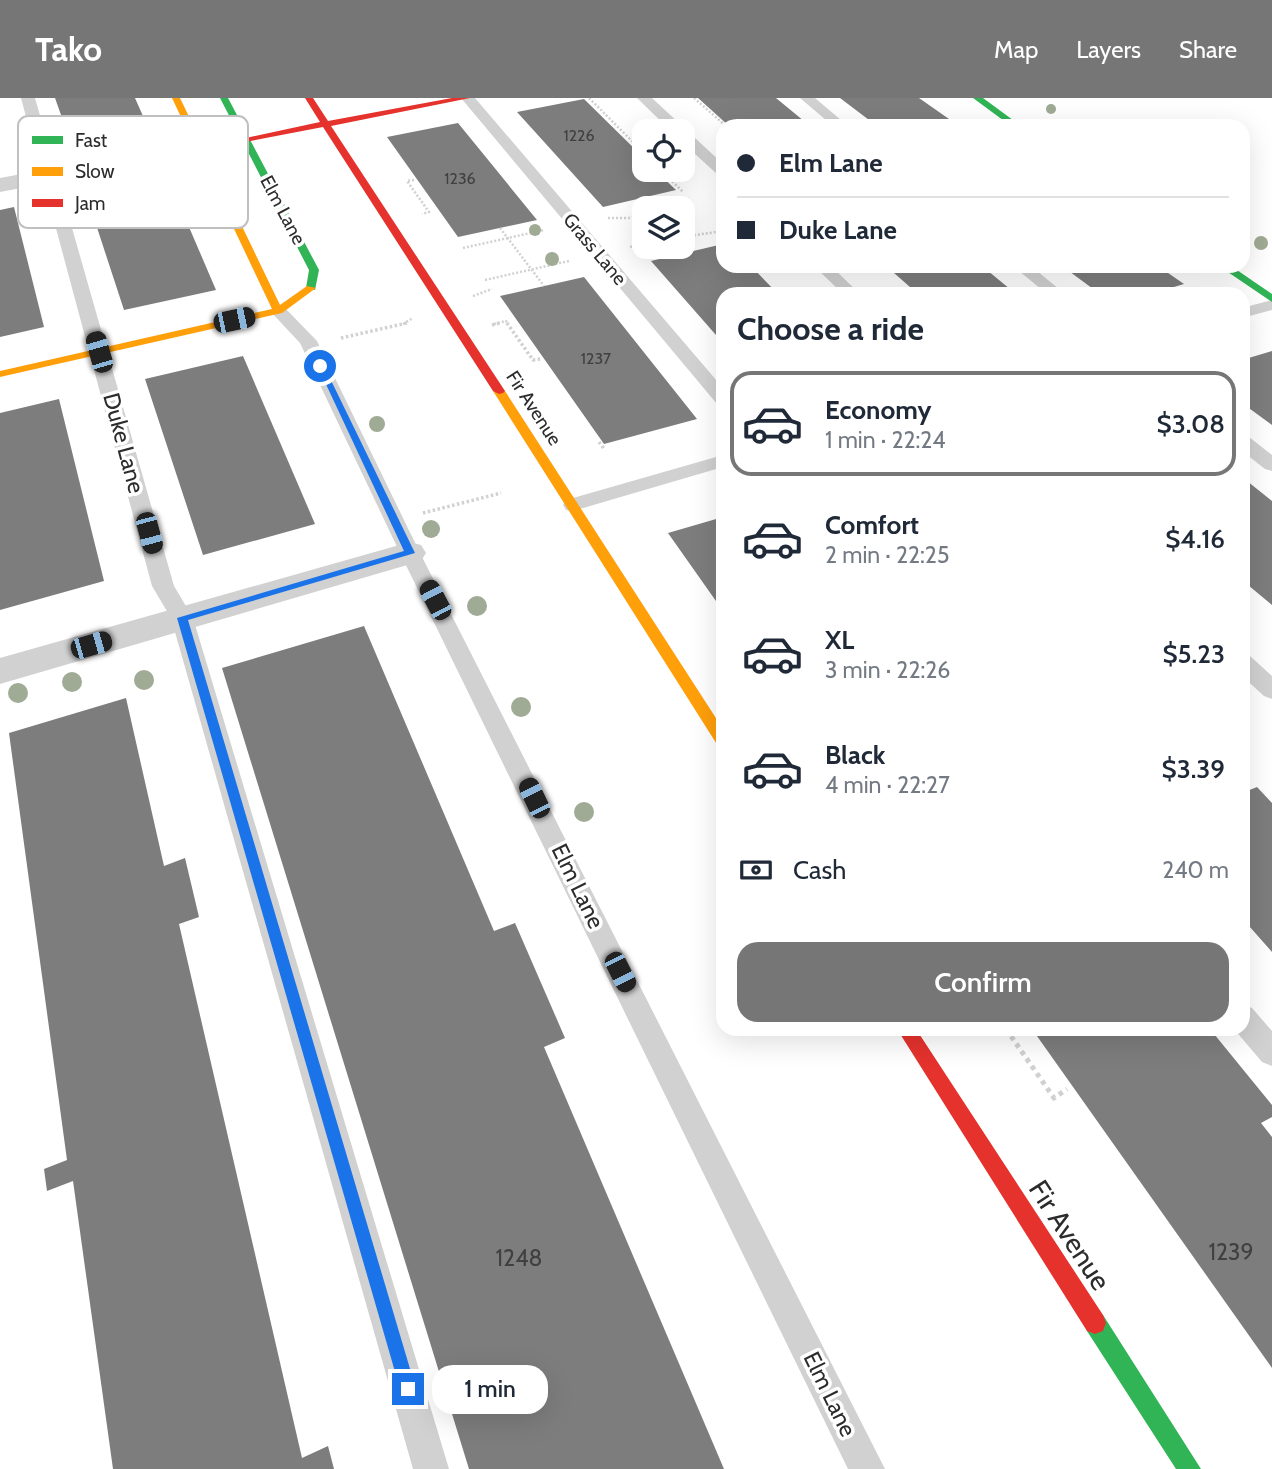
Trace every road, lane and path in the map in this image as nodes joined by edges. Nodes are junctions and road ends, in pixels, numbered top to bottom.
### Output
1 (27, 98) edge
2 (176, 98) edge
3 (223, 98) edge
4 (309, 98) edge
5 (467, 98) edge
6 (589, 98) edge
7 (644, 98) edge
8 (694, 98) edge
9 (807, 98) edge
10 (976, 98) edge
11 (32, 116) edge
12 (185, 116) edge
13 (233, 116) edge
14 (666, 119) edge
15 (718, 119) edge
16 (832, 119) edge
17 (1007, 119) edge
18 (326, 124) junction
19 (248, 138) edge
20 (632, 141) edge
21 (248, 145) edge
22 (695, 146) edge
23 (716, 166) edge
24 (414, 180) dead end
25 (18, 182) edge
26 (673, 182) edge
27 (0, 185) edge
28 (683, 192) dead end
29 (429, 212) dead end
30 (632, 217) edge
31 (603, 218) dead end
32 (64, 228) edge
33 (239, 228) edge
34 (500, 228) dead end
35 (553, 228) dead end
36 (716, 232) edge
37 (695, 235) edge
38 (507, 238) junction
39 (632, 246) edge
40 (629, 247) dead end
41 (463, 248) dead end
42 (577, 259) dead end
43 (531, 269) junction
44 (830, 273) edge
45 (1030, 273) edge
46 (1234, 273) edge
47 (485, 279) dead end
48 (544, 286) dead end
49 (844, 287) edge
50 (1048, 287) edge
51 (1272, 299) edge
52 (1272, 305) edge
53 (278, 310) junction
54 (1250, 311) edge
55 (506, 321) dead end
56 (405, 324) dead end
57 (333, 340) dead end
58 (99, 352) junction
59 (540, 359) dead end
60 (0, 374) edge
61 (716, 392) edge
62 (599, 442) dead end
63 (1250, 447) edge
64 (605, 450) dead end
65 (716, 463) edge
66 (1272, 465) edge
67 (501, 494) dead end
68 (573, 505) junction
69 (432, 512) dead end
70 (410, 553) junction
71 (182, 618) junction
72 (1250, 669) edge
73 (0, 671) edge
74 (1272, 690) edge
75 (716, 731) edge
76 (1250, 1026) edge
77 (911, 1036) edge
78 (1011, 1036) edge
79 (1272, 1052) edge
80 (1066, 1088) dead end
81 (431, 1469) edge
82 (867, 1469) edge
83 (1189, 1469) edge

1 - 11 lane, Duke Lane
2 - 12 street, Elm Lane
3 - 13 street, Elm Lane
4 - 18 street, Fir Avenue
5 - 18 street
5 - 61 lane, Grass Lane
6 - 20 path
7 - 14 lane
8 - 15 path
9 - 16 lane
10 - 17 street
18 - 19 street
18 - 68 street, Fir Avenue
21 - 53 street, Elm Lane
22 - 23 lane
24 - 29 path
25 - 27 street
26 - 28 path
30 - 31 path
32 - 58 lane, Duke Lane
33 - 53 street, Elm Lane
34 - 38 path
35 - 38 path
36 - 37 path
38 - 41 path
38 - 43 path
39 - 40 path
42 - 43 path
43 - 47 path
43 - 48 path
44 - 49 lane
45 - 50 lane
46 - 51 street
52 - 54 lane
53 - 58 street
53 - 70 lane, Elm Lane
55 - 59 path
56 - 57 path
58 - 60 street
58 - 71 lane, Duke Lane
62 - 64 path
63 - 66 lane
65 - 68 lane
67 - 69 path
68 - 75 street, Fir Avenue
70 - 71 street
70 - 82 lane, Elm Lane
71 - 73 street
71 - 81 lane, Duke Lane
72 - 74 lane
76 - 79 lane
77 - 83 street, Fir Avenue
78 - 80 path

